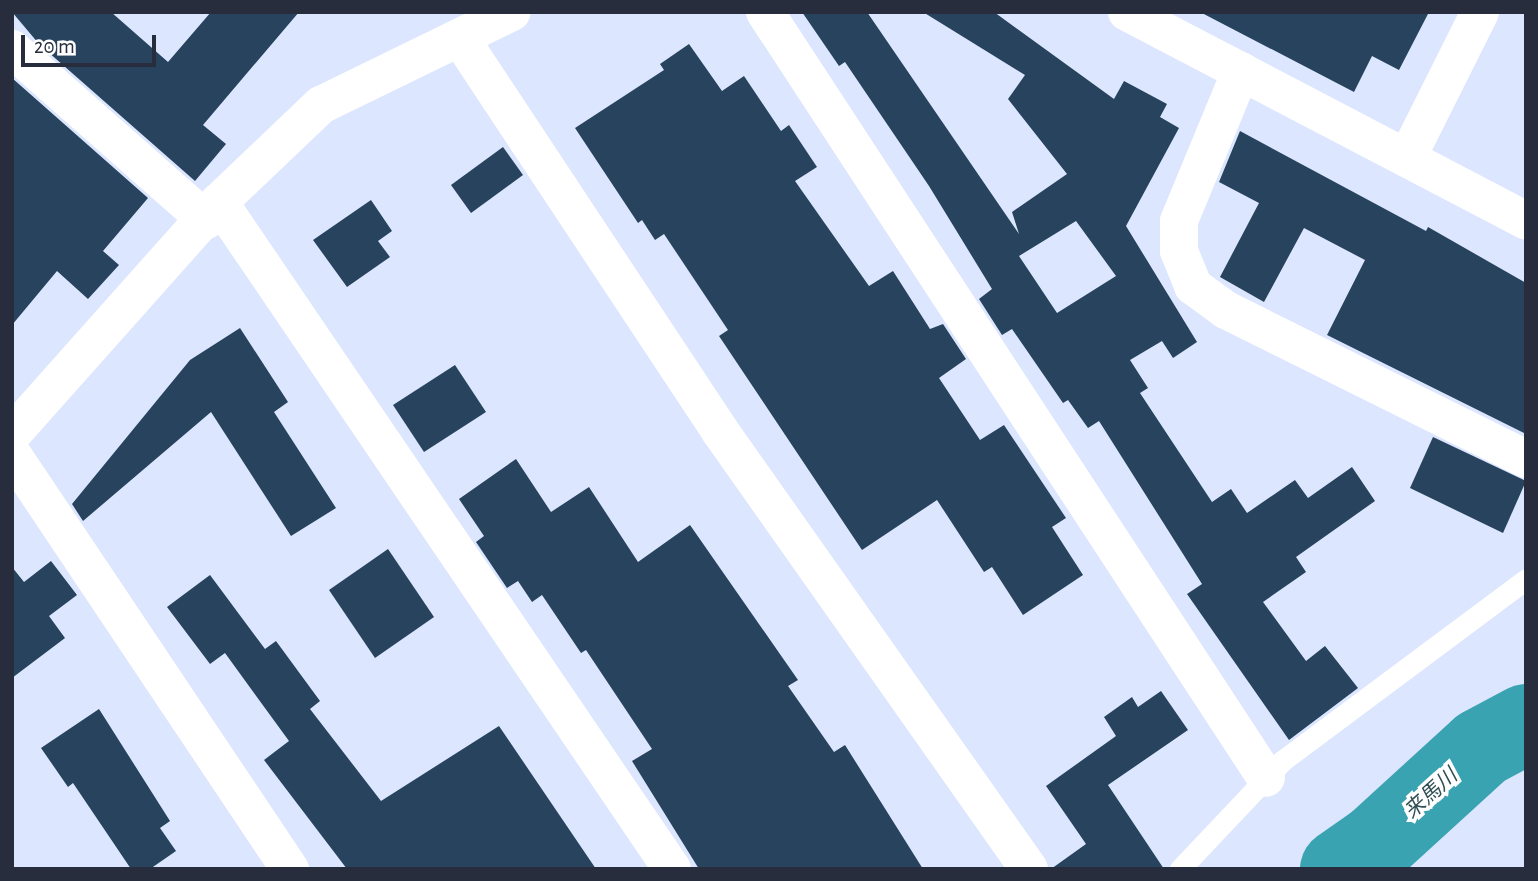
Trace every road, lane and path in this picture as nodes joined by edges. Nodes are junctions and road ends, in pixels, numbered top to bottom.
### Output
1 (512, 12) edge
2 (765, 12) edge
3 (1126, 12) edge
4 (1480, 12) edge
5 (460, 38) junction
6 (12, 49) edge
7 (1241, 71) junction
8 (1407, 158) junction
9 (213, 211) junction
10 (1526, 221) edge
11 (12, 434) edge
12 (12, 454) edge
13 (1526, 459) edge
14 (1526, 579) edge
15 (1266, 778) junction
16 (290, 869) edge
17 (672, 869) edge
18 (1029, 869) edge
19 (1180, 869) edge

1 - 5 street
2 - 15 street
3 - 7 street
4 - 8 street
5 - 9 street
5 - 18 street
6 - 9 street
7 - 8 street
7 - 13 street
8 - 10 street
9 - 11 street
9 - 17 street
12 - 16 street
14 - 15 lane
15 - 19 lane

